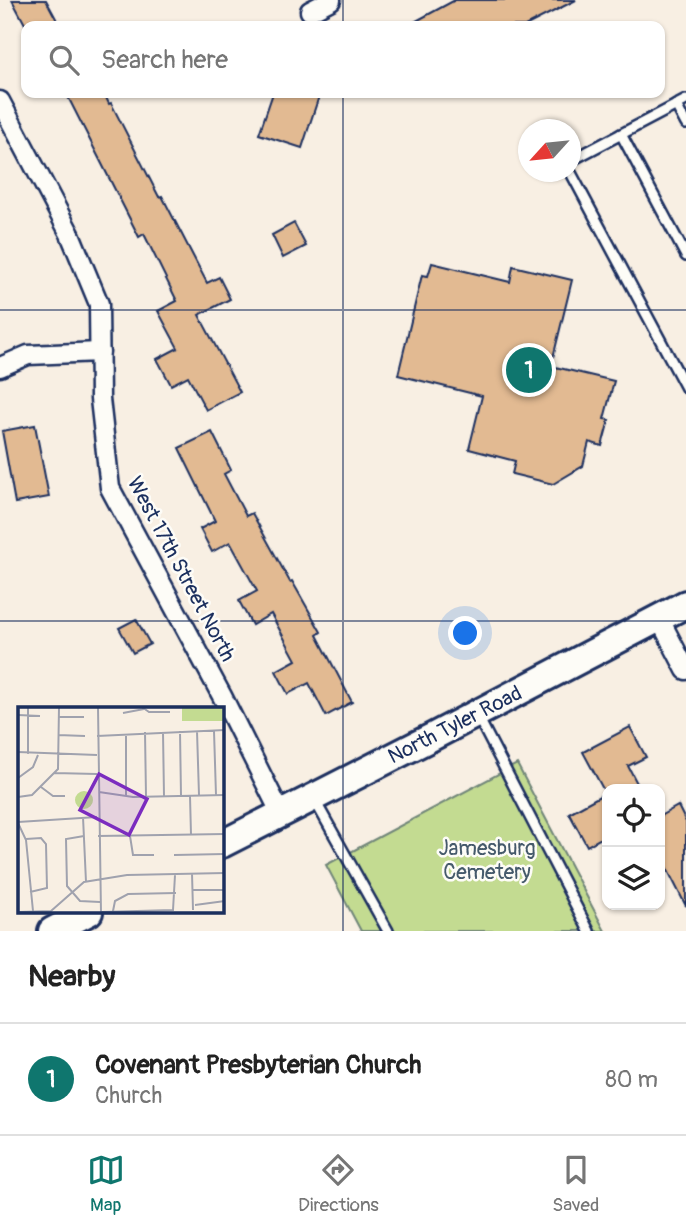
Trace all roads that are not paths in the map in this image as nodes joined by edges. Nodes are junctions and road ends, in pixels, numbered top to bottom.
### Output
1 (331, 0) edge
2 (310, 11) dead end
3 (686, 100) edge
4 (0, 101) edge
5 (676, 105) junction
6 (686, 124) edge
7 (621, 134) junction
8 (581, 155) edge
9 (576, 182) edge
10 (686, 256) edge
11 (100, 352) junction
12 (0, 367) edge
13 (686, 388) edge
14 (686, 604) edge
15 (659, 618) junction
16 (686, 670) edge
17 (477, 714) junction
18 (313, 798) junction
19 (281, 814) junction
20 (224, 843) edge
21 (85, 914) edge
22 (52, 931) edge
23 (387, 931) edge
24 (589, 931) edge

1 - 2 street
3 - 5 lane
4 - 11 street, West 17th Street North
5 - 6 lane
5 - 7 lane
7 - 8 lane
7 - 10 lane
9 - 13 lane
11 - 12 street
11 - 19 street, West 17th Street North
14 - 15 main road, North Tyler Road
15 - 16 street
15 - 17 main road, North Tyler Road
17 - 18 main road, North Tyler Road
17 - 24 lane
18 - 19 main road, North Tyler Road
18 - 23 lane
19 - 20 main road, North Tyler Road
21 - 22 main road

